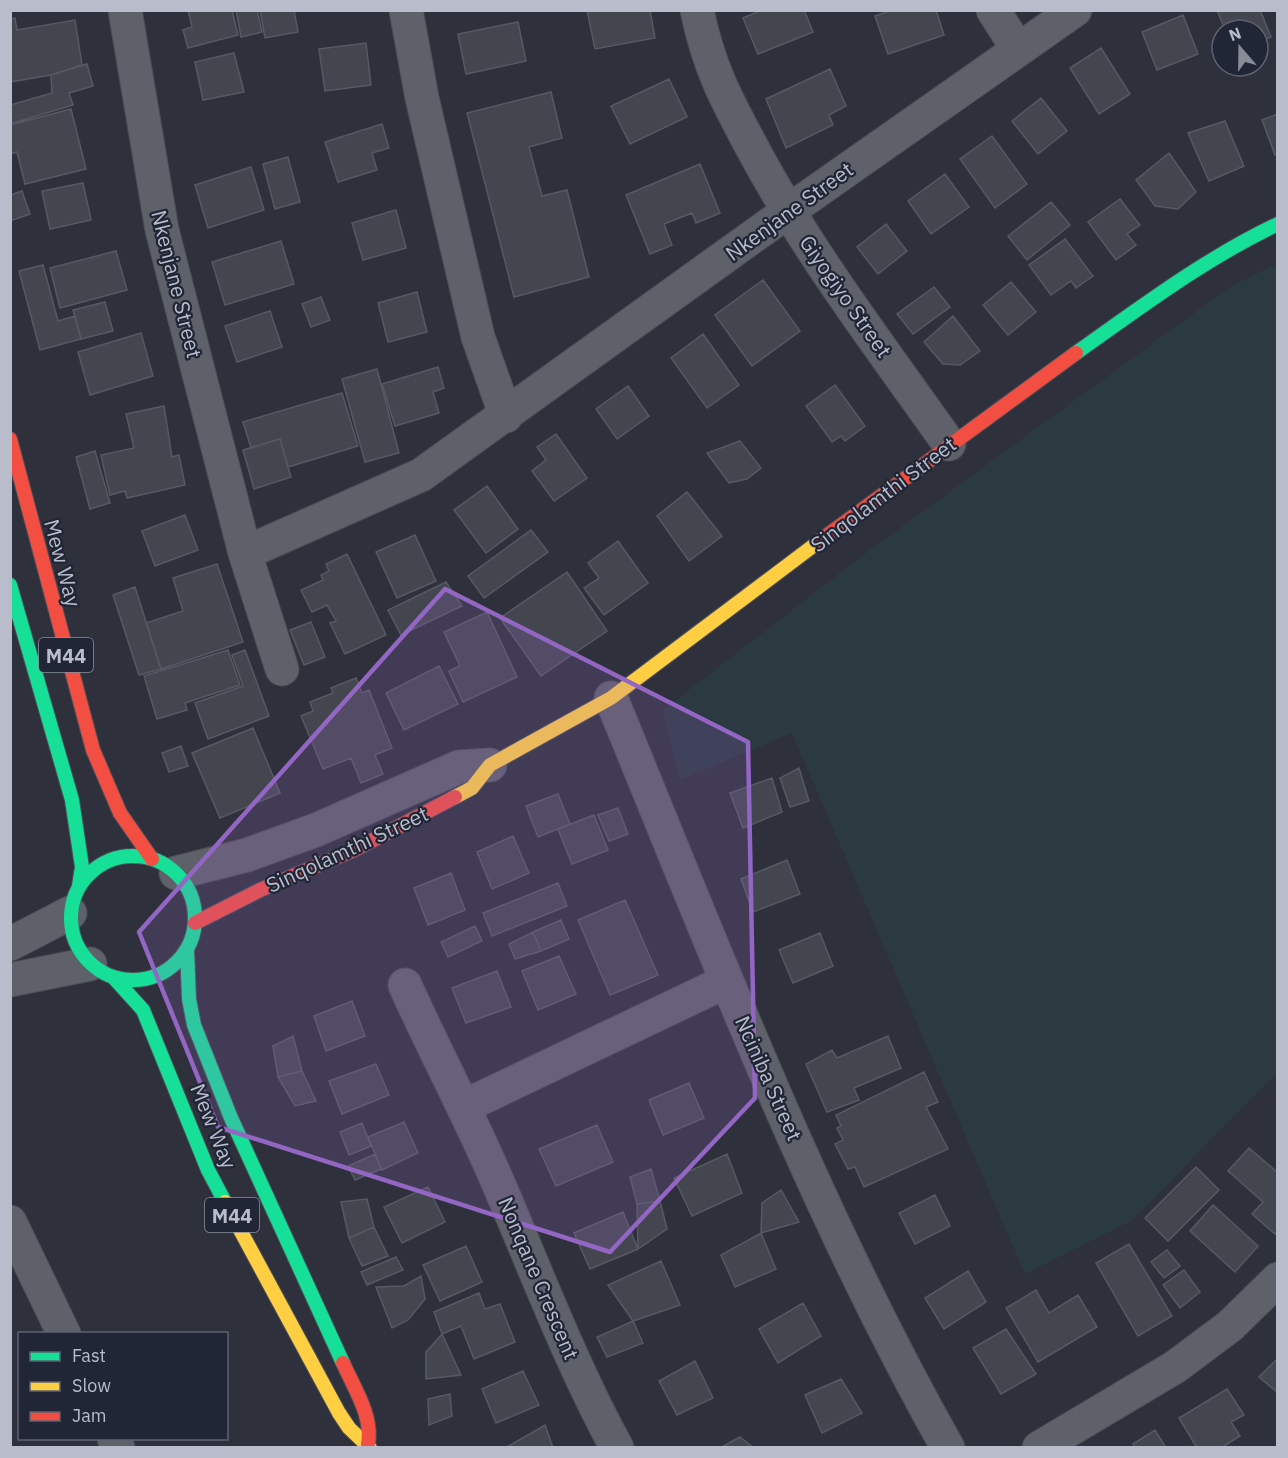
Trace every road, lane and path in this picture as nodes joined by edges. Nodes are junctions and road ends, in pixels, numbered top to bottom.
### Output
1 (125, 10) edge
2 (406, 10) edge
3 (697, 10) edge
4 (993, 10) edge
5 (1075, 10) edge
6 (1018, 49) junction
7 (787, 212) junction
8 (1278, 224) edge
9 (506, 416) junction
10 (10, 439) edge
11 (949, 444) junction
12 (245, 553) junction
13 (10, 585) edge
14 (282, 669) dead end
15 (611, 698) junction
16 (490, 765) junction
17 (164, 866) junction
18 (75, 899) junction
19 (195, 923) junction
20 (10, 944) edge
21 (186, 949) junction
22 (102, 971) junction
23 (10, 980) edge
24 (727, 981) junction
25 (405, 985) dead end
26 (465, 1106) junction
27 (10, 1222) edge
28 (1278, 1279) edge
29 (63, 1332) edge
30 (369, 1446) edge
31 (617, 1448) edge
32 (948, 1448) edge
33 (1039, 1448) edge

1 - 12 street, Nkenjane Street
2 - 9 street
3 - 7 street, Giyogiyo Street
4 - 6 street
5 - 6 street, Nkenjane Street
6 - 7 street, Nkenjane Street
7 - 9 street, Nkenjane Street
7 - 11 street, Giyogiyo Street
8 - 11 main road, Sinqolamthi Street
9 - 12 street, Nkenjane Street
10 - 17 main road, Mew Way / M44
11 - 15 main road, Sinqolamthi Street
12 - 14 street, Nkenjane Street
13 - 18 main road, Mew Way / M44
15 - 16 main road, Sinqolamthi Street
15 - 24 street, Nciniba Street
16 - 17 street, Sinqolamthi Street
16 - 19 main road, Sinqolamthi Street
17 - 18 main road
17 - 19 main road, Mew Way / M44
18 - 20 street
18 - 22 main road, Mew Way / M44
19 - 21 main road, Mew Way / M44
21 - 22 main road, Mew Way / M44
21 - 30 main road, Mew Way / M44
22 - 23 street
22 - 30 main road, Mew Way / M44
24 - 26 street
24 - 32 street, Nciniba Street
25 - 26 street, Nonqane Crescent
26 - 31 street, Nonqane Crescent
27 - 29 street
28 - 33 street

